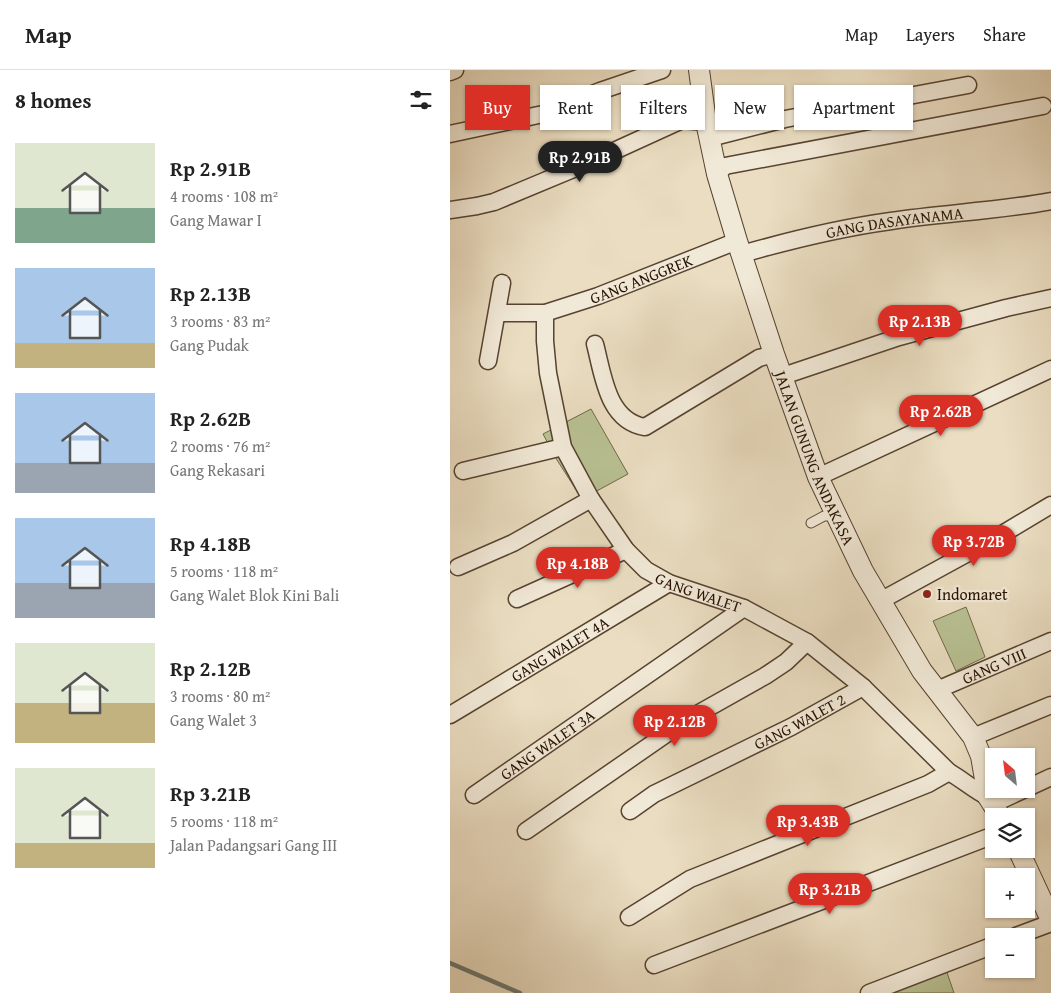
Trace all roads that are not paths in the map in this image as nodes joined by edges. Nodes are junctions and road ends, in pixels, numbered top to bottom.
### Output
1 (455, 70) edge
2 (662, 70) edge
3 (700, 70) edge
4 (450, 72) edge
5 (968, 85) dead end
6 (1043, 106) dead end
7 (708, 130) junction
8 (450, 134) edge
9 (721, 170) junction
10 (1051, 201) edge
11 (450, 210) edge
12 (739, 247) junction
13 (502, 283) dead end
14 (1051, 298) edge
15 (497, 313) junction
16 (545, 313) junction
17 (595, 344) dead end
18 (774, 354) junction
19 (488, 361) dead end
20 (1051, 368) edge
21 (783, 376) junction
22 (563, 447) junction
23 (464, 471) dead end
24 (818, 477) junction
25 (591, 499) junction
26 (1051, 505) edge
27 (837, 516) junction
28 (811, 523) dead end
29 (626, 550) junction
30 (458, 567) dead end
31 (669, 582) junction
32 (517, 599) dead end
33 (880, 601) junction
34 (744, 608) junction
35 (1051, 641) edge
36 (807, 642) junction
37 (863, 686) junction
38 (937, 690) junction
39 (1051, 706) edge
40 (450, 715) edge
41 (973, 737) junction
42 (949, 772) junction
43 (1051, 777) edge
44 (474, 795) dead end
45 (994, 806) edge
46 (630, 811) dead end
47 (526, 831) dead end
48 (985, 838) edge
49 (1023, 858) edge
50 (1047, 898) edge
51 (629, 917) dead end
52 (1051, 921) edge
53 (1035, 928) edge
54 (985, 948) edge
55 (654, 965) dead end
56 (868, 993) edge

1 - 4 street
2 - 8 street
3 - 7 street, JALAN GUNUNG ANDAKASA
5 - 7 street
6 - 9 street
7 - 9 street, JALAN GUNUNG ANDAKASA
7 - 11 street
9 - 12 street, JALAN GUNUNG ANDAKASA
10 - 12 street, GANG DASAYANAMA
12 - 16 street, GANG ANGGREK
12 - 18 street, JALAN GUNUNG ANDAKASA
13 - 15 street
14 - 21 street
15 - 16 street, GANG ANGGREK
15 - 19 street
16 - 22 street, GANG WALET
17 - 18 street
18 - 21 street, JALAN GUNUNG ANDAKASA
20 - 24 street
21 - 24 street, JALAN GUNUNG ANDAKASA
22 - 23 street
22 - 25 street, GANG WALET
24 - 27 street, JALAN GUNUNG ANDAKASA
25 - 29 street, GANG WALET
25 - 30 street
26 - 33 street
27 - 28 lane
27 - 33 street, JALAN GUNUNG ANDAKASA
29 - 31 street, GANG WALET
29 - 32 street
31 - 34 street, GANG WALET
31 - 40 street, GANG WALET 4A
33 - 38 street, JALAN GUNUNG ANDAKASA
34 - 36 street, GANG WALET
34 - 44 street, GANG WALET 3A
35 - 38 street, GANG VIII
36 - 37 street, GANG WALET
36 - 47 street
37 - 42 street, GANG WALET
37 - 46 street, GANG WALET 2
38 - 41 street, JALAN GUNUNG ANDAKASA
39 - 41 street
41 - 45 street, JALAN GUNUNG ANDAKASA
42 - 45 street, GANG WALET
42 - 51 street
43 - 45 street
48 - 55 street
49 - 50 street
50 - 52 street
52 - 53 street
54 - 56 street

